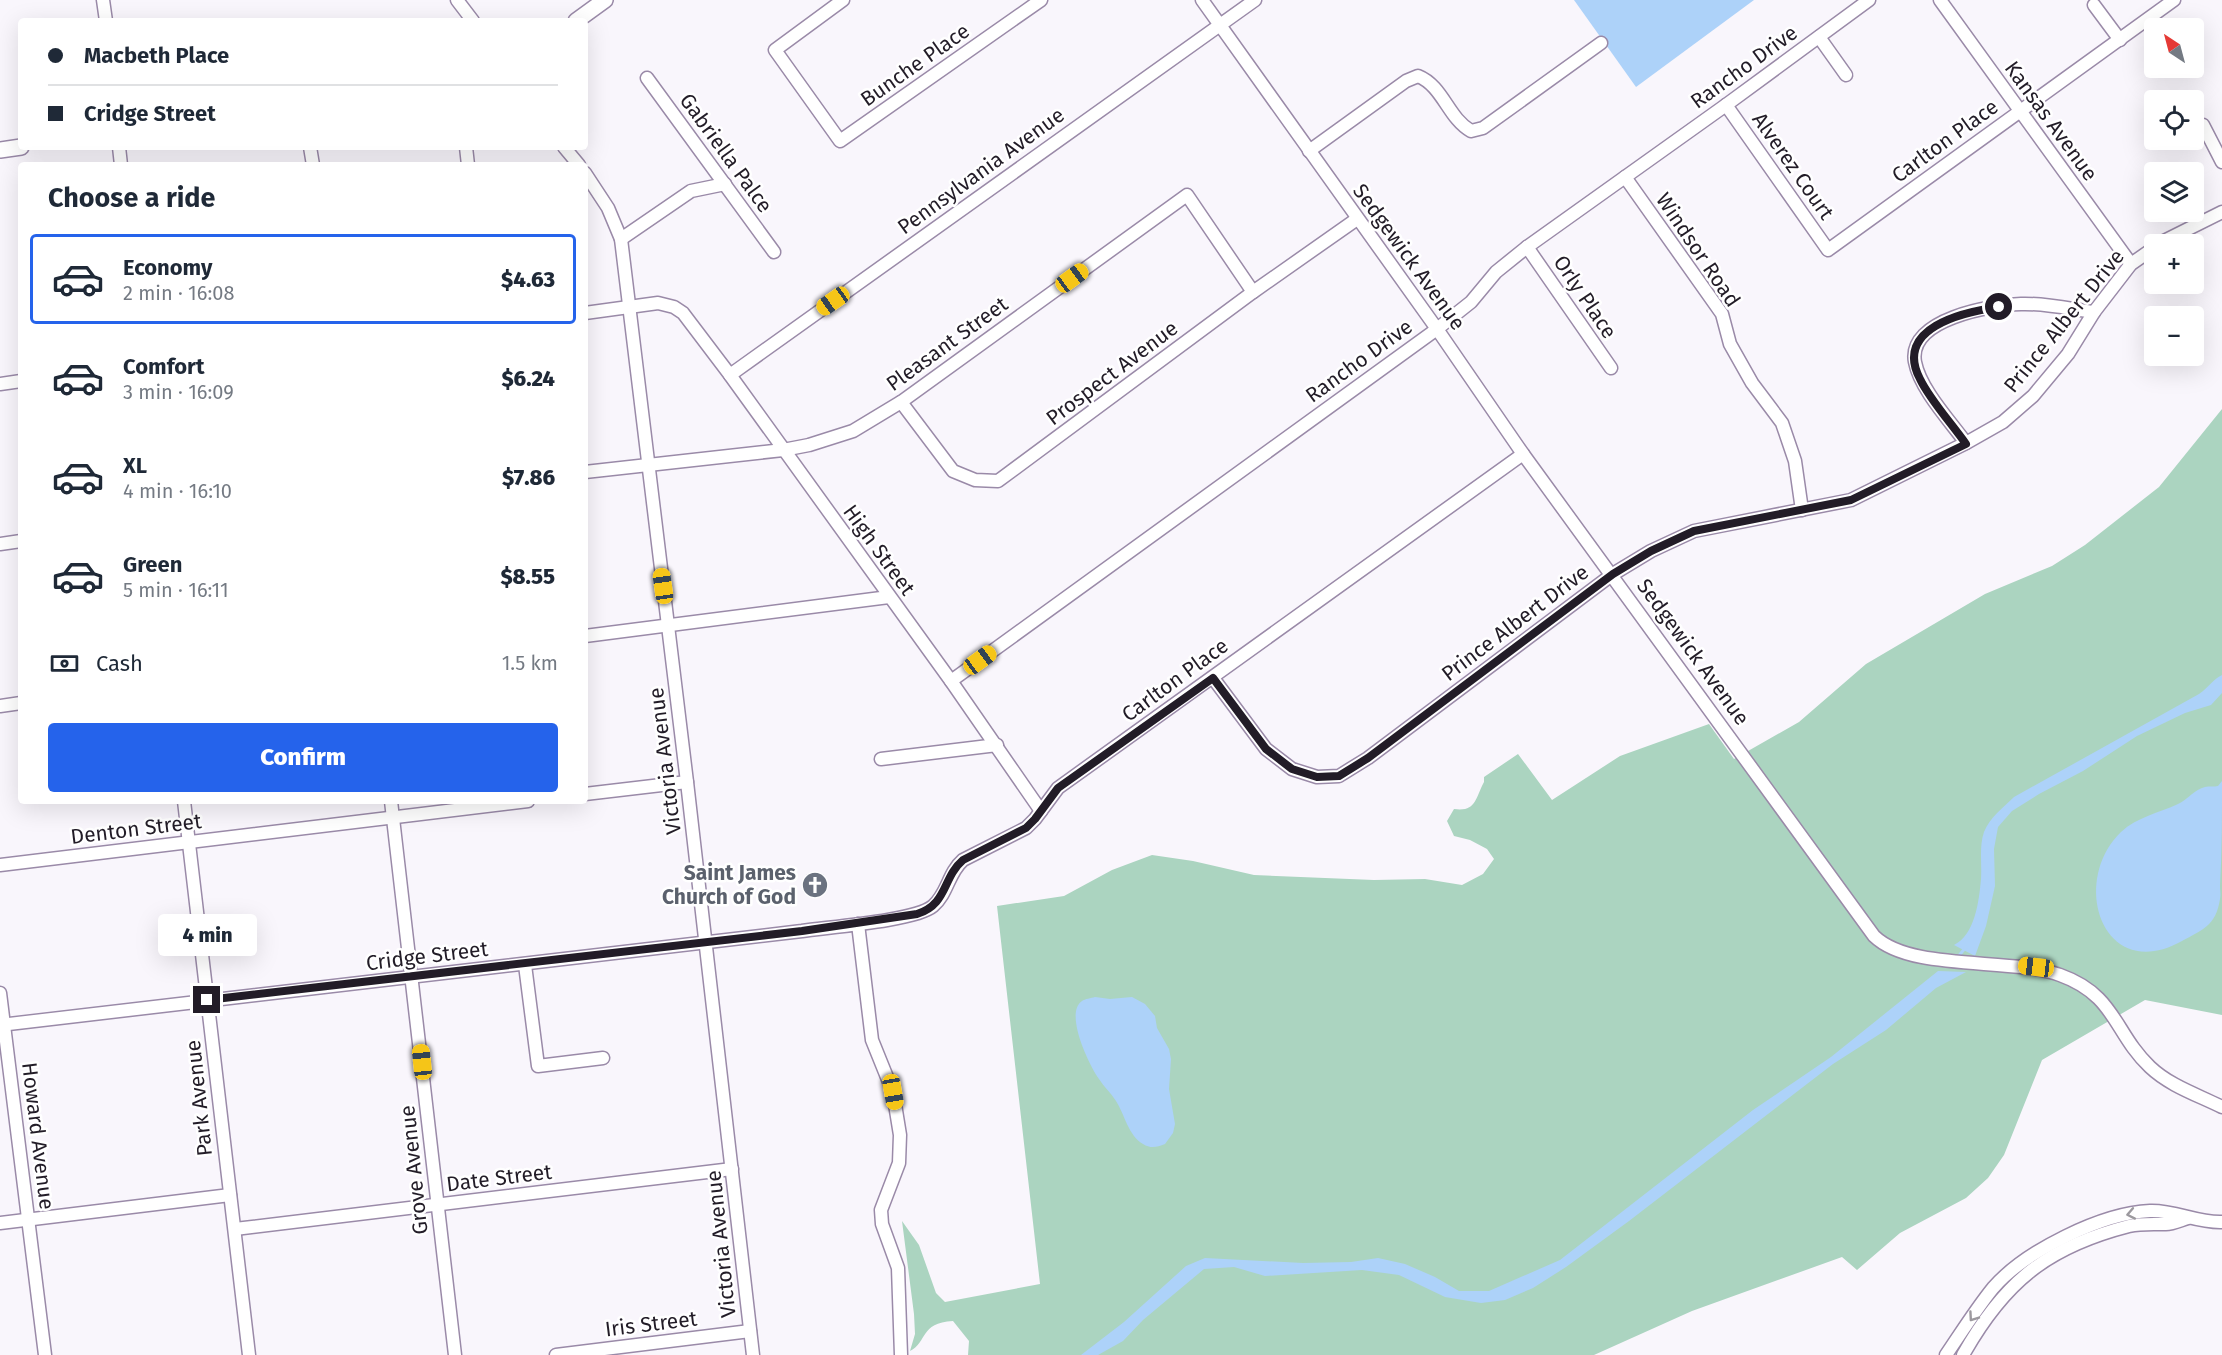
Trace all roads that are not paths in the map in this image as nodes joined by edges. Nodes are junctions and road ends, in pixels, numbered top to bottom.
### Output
1 (104, 0) edge
2 (457, 0) edge
3 (605, 0) edge
4 (843, 0) edge
5 (1041, 0) edge
6 (1202, 0) edge
7 (1255, 0) edge
8 (1869, 0) edge
9 (1940, 0) edge
10 (2174, 0) edge
11 (2094, 5) dead end
12 (106, 18) edge
13 (471, 18) edge
14 (580, 18) edge
15 (1220, 25) junction
16 (1819, 37) junction
17 (2120, 40) junction
18 (1600, 43) dead end
19 (1846, 75) dead end
20 (647, 78) dead end
21 (1726, 105) junction
22 (2020, 111) junction
23 (2204, 127) edge
24 (18, 147) edge
25 (0, 150) edge
26 (566, 150) edge
27 (1309, 152) junction
28 (576, 162) edge
29 (2222, 162) edge
30 (1625, 177) junction
31 (588, 178) edge
32 (725, 184) junction
33 (2222, 212) edge
34 (1358, 219) junction
35 (2178, 234) edge
36 (621, 239) junction
37 (1527, 247) junction
38 (1828, 250) joint
39 (774, 252) dead end
40 (2144, 255) edge
41 (2131, 264) junction
42 (1253, 292) junction
43 (630, 307) junction
44 (2094, 312) junction
45 (588, 313) edge
46 (1437, 329) junction
47 (1611, 368) dead end
48 (730, 375) junction
49 (18, 381) edge
50 (0, 384) edge
51 (901, 402) junction
52 (1966, 444) junction
53 (783, 450) junction
54 (1523, 454) junction
55 (648, 465) junction
56 (588, 472) edge
57 (1802, 510) junction
58 (18, 541) edge
59 (0, 544) edge
60 (1613, 574) junction
61 (889, 597) junction
62 (669, 627) junction
63 (588, 636) edge
64 (1213, 678) junction
65 (951, 681) junction
66 (18, 703) edge
67 (0, 706) edge
68 (997, 745) junction
69 (880, 759) dead end
70 (687, 782) junction
71 (588, 794) edge
72 (184, 804) edge
73 (391, 804) edge
74 (503, 804) edge
75 (1041, 811) junction
76 (393, 817) junction
77 (189, 842) junction
78 (0, 865) edge
79 (858, 924) junction
80 (705, 941) junction
81 (525, 965) junction
82 (412, 978) junction
83 (0, 993) edge
84 (207, 1000) junction
85 (2, 1025) edge
86 (603, 1058) dead end
87 (2222, 1107) edge
88 (732, 1169) junction
89 (230, 1195) junction
90 (437, 1205) junction
91 (2188, 1218) junction
92 (29, 1219) junction
93 (0, 1222) edge
94 (2222, 1222) edge
95 (235, 1229) junction
96 (750, 1331) junction
97 (45, 1355) edge
98 (249, 1355) edge
99 (455, 1355) edge
100 (556, 1355) edge
101 (753, 1355) edge
102 (901, 1355) edge
103 (1946, 1355) edge
104 (1963, 1355) edge

1 - 12 street
2 - 13 street
3 - 14 main road
4 - 5 street, Bunche Place
6 - 15 street, Sedgewick Avenue
7 - 15 street, Pennsylvania Avenue
8 - 16 street, Rancho Drive
9 - 22 street, Kansas Avenue
10 - 17 street, Carlton Place
11 - 17 street
15 - 27 street, Sedgewick Avenue
15 - 48 street, Pennsylvania Avenue
16 - 19 street
16 - 21 street, Rancho Drive
17 - 22 street, Carlton Place
18 - 27 street
20 - 32 street, Gabriella Palce
21 - 30 street, Rancho Drive
21 - 38 street, Alverez Court
22 - 38 street, Carlton Place
22 - 41 street, Kansas Avenue
23 - 29 street
24 - 25 main road
26 - 28 street
27 - 34 street, Sedgewick Avenue
30 - 37 street, Rancho Drive
30 - 57 street, Windsor Road
31 - 36 street, Victoria Avenue
32 - 36 street
32 - 39 street, Gabriella Palce
33 - 35 street
34 - 42 street, Prospect Avenue
34 - 46 street, Sedgewick Avenue
36 - 43 street, Victoria Avenue
37 - 46 street, Rancho Drive
37 - 47 street, Orly Place
40 - 41 street, Prince Albert Drive
41 - 44 street, Prince Albert Drive
42 - 51 street, Prospect Avenue
42 - 51 street, Pleasant Street
43 - 45 street
43 - 48 street, High Street
43 - 55 street, Victoria Avenue
44 - 52 street, Prince Albert Drive
44 - 52 street
46 - 54 street, Sedgewick Avenue
46 - 65 street, Rancho Drive
48 - 53 street, High Street
49 - 50 street
51 - 53 street, Pleasant Street
52 - 57 street, Prince Albert Drive
53 - 55 street, Pleasant Street
53 - 61 street, High Street
54 - 60 street, Sedgewick Avenue
54 - 64 street, Carlton Place
55 - 56 street, Pleasant Street
55 - 62 street, Victoria Avenue
57 - 60 street, Prince Albert Drive
58 - 59 street
60 - 64 street, Prince Albert Drive
60 - 87 street, Sedgewick Avenue
61 - 62 street
61 - 65 street, High Street
62 - 63 street
62 - 70 street, Victoria Avenue
64 - 75 street, Carlton Place
65 - 68 street, High Street
66 - 67 street
68 - 69 street
68 - 75 street, High Street
70 - 71 street
70 - 80 street, Victoria Avenue
72 - 77 street, Park Avenue
73 - 76 street, Grove Avenue
74 - 76 street, Denton Street
75 - 79 street, Carlton Place
76 - 77 street, Denton Street
76 - 82 street, Grove Avenue
77 - 78 street, Denton Street
77 - 84 street, Park Avenue
79 - 80 street, Cridge Street
79 - 102 street
80 - 81 street, Cridge Street
80 - 88 street, Victoria Avenue
81 - 82 street, Cridge Street
81 - 86 street
82 - 84 street, Cridge Street
82 - 90 street, Grove Avenue
83 - 85 street, Howard Avenue
84 - 85 street, Cridge Street
84 - 89 street, Park Avenue
85 - 92 street, Howard Avenue
88 - 90 street, Date Street
88 - 96 street, Victoria Avenue
89 - 92 street
89 - 95 street, Park Avenue
90 - 95 street, Date Street
90 - 99 street, Grove Avenue
91 - 94 street
91 -> 103 street
91 - 104 street
92 - 93 street
92 - 97 street, Howard Avenue
95 - 98 street, Park Avenue
96 - 100 street, Iris Street
96 - 101 street, Victoria Avenue

